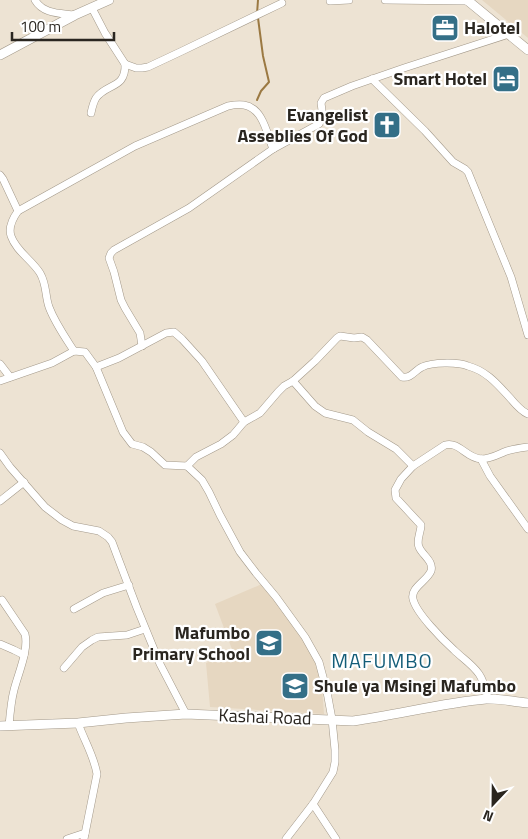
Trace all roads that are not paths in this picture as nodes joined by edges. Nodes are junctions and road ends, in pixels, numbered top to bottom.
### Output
1 (34, 0) edge
2 (109, 0) edge
3 (349, 0) edge
4 (385, 0) edge
5 (330, 1) edge
6 (468, 1) edge
7 (282, 3) dead end
8 (92, 8) junction
9 (75, 16) junction
10 (509, 34) junction
11 (528, 50) edge
12 (0, 55) edge
13 (125, 64) junction
14 (372, 79) junction
15 (91, 113) dead end
16 (273, 149) junction
17 (0, 175) edge
18 (18, 211) junction
19 (528, 335) edge
20 (142, 346) junction
21 (74, 351) junction
22 (0, 364) edge
23 (96, 367) junction
24 (10, 377) junction
25 (0, 381) edge
26 (293, 381) junction
27 (528, 414) edge
28 (244, 422) junction
29 (528, 447) edge
30 (0, 453) edge
31 (481, 459) junction
32 (187, 466) junction
33 (412, 466) junction
34 (24, 482) junction
35 (0, 501) edge
36 (528, 529) edge
37 (129, 585) junction
38 (2, 600) dead end
39 (74, 610) dead end
40 (145, 629) junction
41 (0, 644) edge
42 (24, 655) junction
43 (64, 668) dead end
44 (488, 699) junction
45 (528, 703) edge
46 (186, 714) junction
47 (332, 720) junction
48 (78, 723) junction
49 (5, 726) edge
50 (314, 804) junction
51 (84, 836) edge
52 (67, 839) edge
53 (286, 839) edge
54 (336, 839) edge

1 - 9 street
2 - 8 street
3 - 5 street
4 - 6 street
6 - 10 street
7 - 13 street
8 - 9 street
8 - 13 street
9 - 12 street
10 - 11 street
10 - 14 street
13 - 15 street
14 - 16 street
14 - 19 street
16 - 18 street
16 - 20 street
17 - 18 street
18 - 21 street
20 - 23 street
20 - 28 street
21 - 23 street
21 - 24 street
22 - 24 street
23 - 32 street
24 - 25 street
26 - 27 street
26 - 28 street
26 - 33 street
28 - 32 street
29 - 31 street
30 - 34 street
31 - 33 street
31 - 36 street
32 - 47 street
33 - 44 street
34 - 35 street
34 - 37 street
37 - 39 street
37 - 40 street
38 - 42 street
40 - 43 street
40 - 46 street
41 - 42 street
42 - 49 street
44 - 45 street, Kashai Road
44 - 47 street, Kashai Road
46 - 47 street, Kashai Road
46 - 48 street, Kashai Road
47 - 50 street
48 - 49 street, Kashai Road
48 - 51 street
50 - 53 street
50 - 54 street
51 - 52 street

